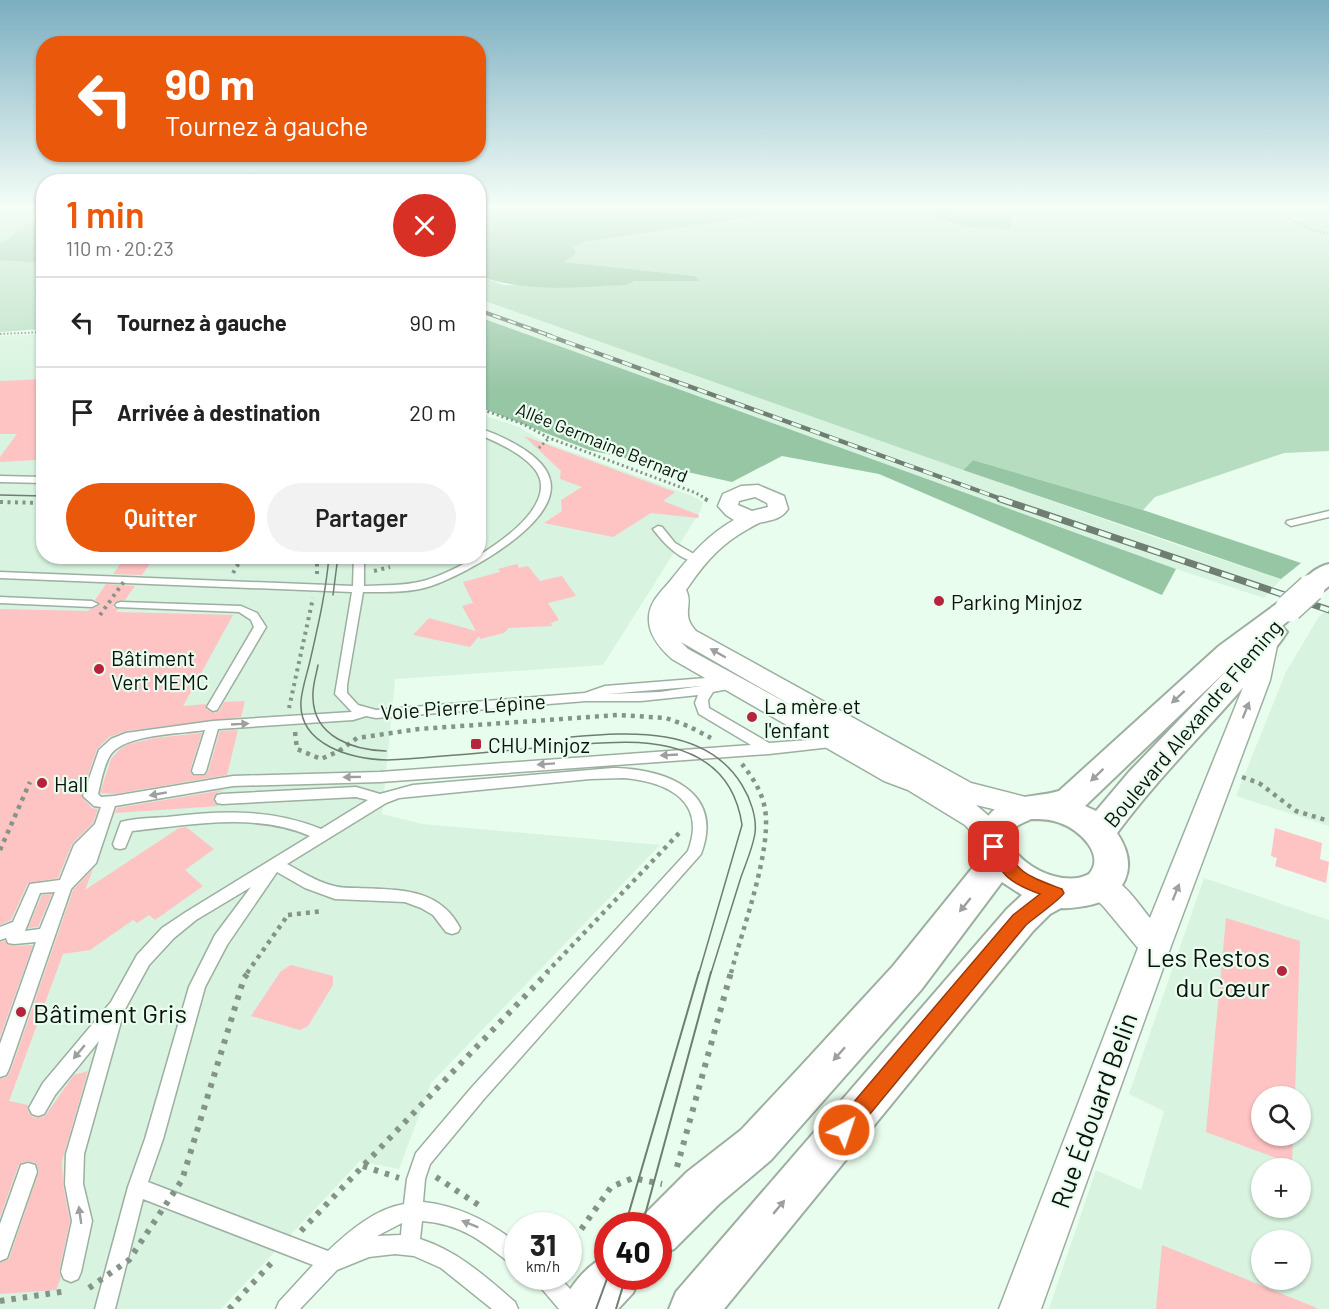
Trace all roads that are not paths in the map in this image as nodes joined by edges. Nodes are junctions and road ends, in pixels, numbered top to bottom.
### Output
1 (486, 435) edge
2 (0, 479) edge
3 (36, 480) edge
4 (723, 507) junction
5 (1329, 514) edge
6 (753, 518) junction
7 (1291, 523) dead end
8 (658, 529) dead end
9 (486, 553) edge
10 (695, 559) junction
11 (359, 564) edge
12 (466, 564) edge
13 (0, 575) edge
14 (1320, 580) edge
15 (677, 587) junction
16 (358, 589) junction
17 (0, 600) edge
18 (92, 603) dead end
19 (121, 605) dead end
20 (1289, 608) junction
21 (1266, 641) junction
22 (697, 673) junction
23 (769, 682) junction
24 (734, 684) junction
25 (708, 690) junction
26 (586, 697) junction
27 (213, 707) dead end
28 (363, 712) junction
29 (213, 725) junction
30 (837, 743) junction
31 (769, 749) junction
32 (605, 760) junction
33 (906, 760) junction
34 (199, 771) dead end
35 (579, 776) junction
36 (222, 799) dead end
37 (381, 799) junction
38 (110, 801) junction
39 (1037, 807) junction
40 (1099, 832) junction
41 (322, 835) junction
42 (120, 844) dead end
43 (996, 847) junction
44 (275, 864) junction
45 (66, 885) junction
46 (1101, 885) junction
47 (1056, 893) junction
48 (18, 927) junction
49 (452, 928) dead end
50 (0, 934) edge
51 (46, 935) junction
52 (1155, 946) junction
53 (117, 1008) junction
54 (0, 1069) edge
55 (38, 1108) dead end
56 (28, 1172) dead end
57 (137, 1187) junction
58 (414, 1211) junction
59 (672, 1219) edge
60 (410, 1244) junction
61 (504, 1247) edge
62 (0, 1251) edge
63 (331, 1262) junction
64 (71, 1272) dead end
65 (557, 1290) edge
66 (602, 1290) edge
67 (105, 1309) edge
68 (286, 1309) edge
69 (508, 1309) edge
70 (570, 1309) edge
71 (584, 1309) edge
72 (693, 1309) edge
73 (1020, 1309) edge

1 - 9 lane
2 - 3 lane
4 - 6 street
4 - 6 street
4 - 10 street
5 - 7 lane
6 - 10 street
8 - 10 lane
10 - 15 street
11 - 16 lane, Voie Pierre Lépine
12 - 16 lane
13 - 16 lane
14 - 20 street, bridge
15 - 22 street
23 -> 15 street
16 - 28 lane, Voie Pierre Lépine
17 - 18 lane
19 - 27 lane
20 - 21 street, Boulevard Alexandre Fleming
20 -> 39 street, Boulevard Alexandre Fleming
21 - 40 street, Boulevard Alexandre Fleming
52 -> 21 street, Rue Édouard Belin
22 - 24 street
22 - 26 lane, Voie Pierre Lépine
23 - 24 street
23 - 33 street
24 - 25 lane, Voie Pierre Lépine
24 - 30 street
25 - 26 lane, Voie Pierre Lépine
25 - 31 lane
26 - 28 lane, Voie Pierre Lépine
29 -> 28 lane
29 - 34 lane
29 - 38 lane
30 - 31 lane
30 - 33 lane
30 - 43 street
31 -> 32 lane
32 - 35 lane
32 -> 38 lane
33 - 39 street
35 - 37 lane
35 - 58 lane
36 - 37 lane
37 - 41 lane
38 - 45 lane
39 - 40 street
39 - 43 street
40 - 46 street
41 - 42 lane
41 - 44 lane
43 - 47 street
43 -> 59 street
44 - 49 lane
44 - 53 lane
44 - 57 lane
45 - 48 lane
45 - 51 lane
46 - 47 street
46 - 52 street
72 -> 47 street
48 - 50 lane
48 - 51 lane
51 - 54 lane
52 - 73 street, Rue Édouard Belin
53 -> 55 lane
64 -> 53 lane
56 - 62 lane
57 - 63 lane
57 - 67 lane
58 - 60 lane
61 -> 58 lane
58 - 63 lane
60 - 63 lane
60 - 69 lane
63 - 68 lane
65 - 70 lane
66 - 71 street

